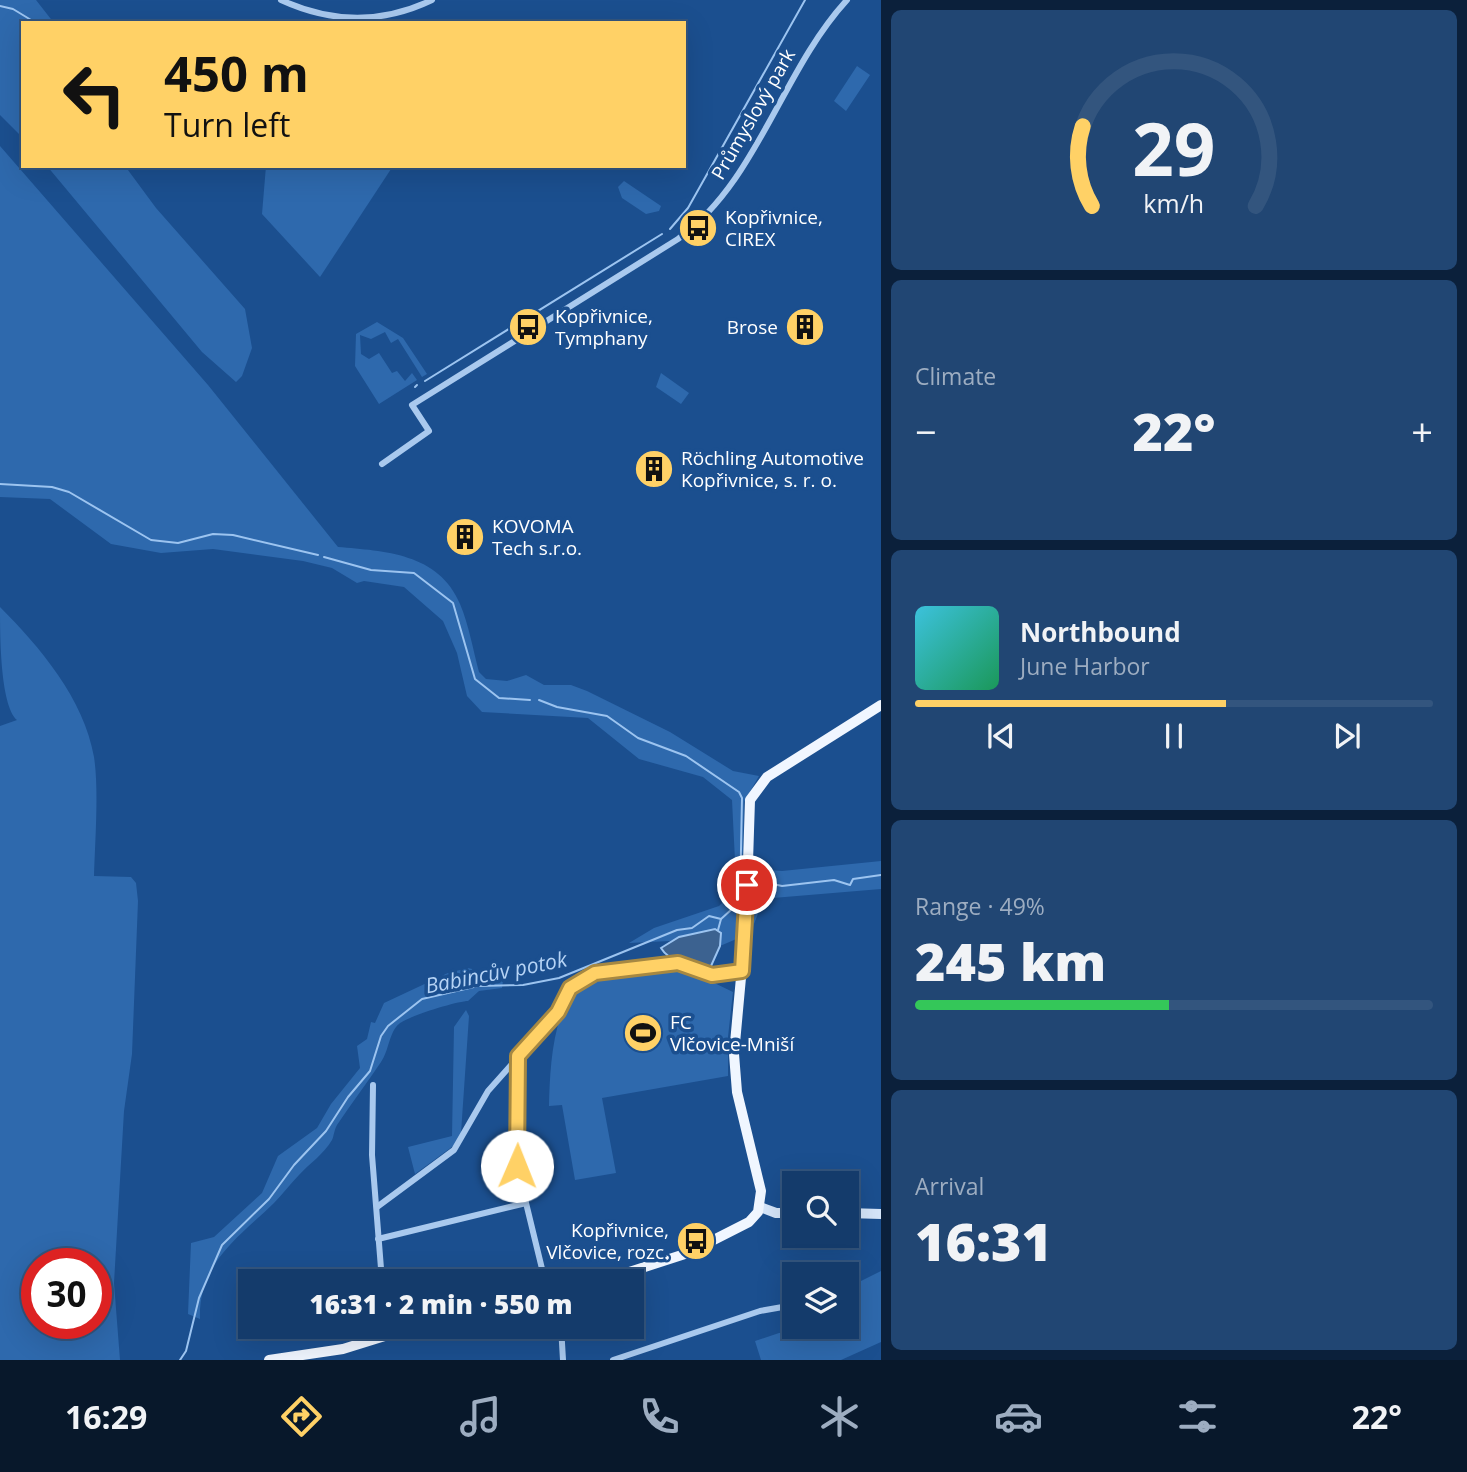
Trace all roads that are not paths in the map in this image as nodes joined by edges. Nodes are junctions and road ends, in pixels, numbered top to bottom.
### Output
1 (281, 0) edge
2 (432, 0) edge
3 (847, 0) edge
4 (382, 464) dead end
5 (881, 705) edge
6 (742, 971) junction
7 (518, 1056) junction
8 (373, 1085) dead end
9 (526, 1203) junction
10 (377, 1207) junction
11 (760, 1208) junction
12 (782, 1213) edge
13 (859, 1213) edge
14 (881, 1214) edge
15 (378, 1239) junction
16 (381, 1269) edge
17 (542, 1269) edge
18 (639, 1269) edge
19 (782, 1308) edge
20 (363, 1339) edge
21 (562, 1339) edge
22 (270, 1360) edge
23 (563, 1360) edge
24 (613, 1360) edge

1 - 2 street
3 - 4 street, Průmyslový park
5 - 6 main road
6 - 7 street
6 - 11 main road
7 - 9 street
7 - 10 street
8 - 10 street
9 - 15 street
9 - 17 street
10 - 15 street
11 - 12 main road
11 - 18 main road
13 - 14 main road
15 - 16 street
19 - 24 street
20 - 22 main road
21 - 23 street

